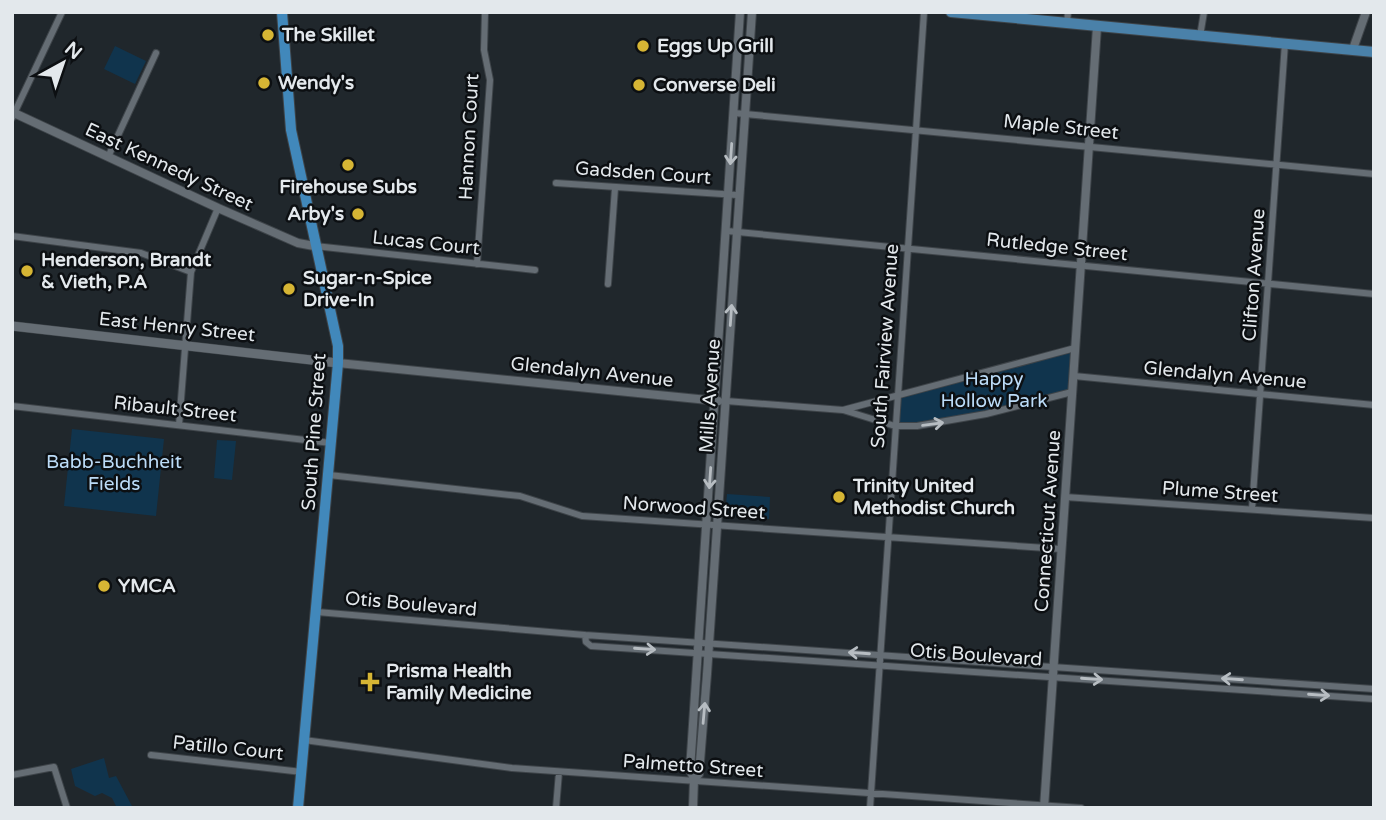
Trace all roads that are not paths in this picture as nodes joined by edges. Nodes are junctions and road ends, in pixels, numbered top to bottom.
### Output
1 (62, 12) edge
2 (485, 12) edge
3 (740, 12) edge
4 (751, 12) edge
5 (924, 12) edge
6 (951, 12) edge
7 (1203, 12) edge
8 (1366, 12) edge
9 (285, 15) edge
10 (1068, 18) edge
11 (1097, 27) junction
12 (1200, 36) junction
13 (1285, 43) junction
14 (1353, 49) junction
15 (1374, 52) edge
16 (156, 53) dead end
17 (734, 113) junction
18 (744, 113) junction
19 (13, 114) edge
20 (917, 129) junction
21 (1089, 145) junction
22 (108, 157) junction
23 (1277, 165) junction
24 (1374, 174) edge
25 (556, 183) dead end
26 (615, 188) junction
27 (727, 194) junction
28 (737, 195) junction
29 (218, 208) junction
30 (727, 231) junction
31 (737, 232) junction
32 (12, 236) edge
33 (314, 246) junction
34 (908, 248) junction
35 (477, 264) junction
36 (1081, 265) junction
37 (535, 270) dead end
38 (191, 272) junction
39 (1269, 283) junction
40 (608, 285) dead end
41 (1374, 294) edge
42 (12, 327) edge
43 (185, 346) junction
44 (1076, 348) junction
45 (338, 363) junction
46 (1074, 376) junction
47 (1072, 392) junction
48 (1261, 393) junction
49 (897, 394) junction
50 (716, 400) junction
51 (726, 401) junction
52 (1374, 405) edge
53 (13, 406) edge
54 (843, 410) junction
55 (179, 425) junction
56 (895, 426) junction
57 (333, 443) junction
58 (329, 475) junction
59 (1065, 497) junction
60 (1252, 509) junction
61 (1374, 518) edge
62 (707, 525) junction
63 (717, 525) junction
64 (889, 537) junction
65 (1061, 549) junction
66 (317, 612) junction
67 (585, 635) junction
68 (699, 643) junction
69 (709, 643) junction
70 (698, 653) junction
71 (708, 653) junction
72 (880, 655) junction
73 (880, 665) junction
74 (1053, 666) junction
75 (1053, 676) junction
76 (1374, 689) edge
77 (1374, 699) edge
78 (304, 740) junction
79 (151, 755) dead end
80 (302, 772) junction
81 (559, 772) junction
82 (12, 775) edge
83 (694, 780) junction
84 (871, 793) junction
85 (1044, 807) edge
86 (67, 808) edge
87 (298, 808) edge
88 (556, 808) edge
89 (693, 808) edge
90 (870, 808) edge
91 (1081, 808) edge

1 - 19 street
2 - 35 street, Hannon Court
3 - 17 street, Mills Avenue
4 - 18 street, Mills Avenue
5 - 20 street, South Fairview Avenue
6 - 10 main road
7 - 12 street
8 - 14 street
9 - 33 highway, South Pine Street
10 - 11 main road
11 - 12 main road
11 - 21 street, Connecticut Avenue
12 - 13 main road
13 - 14 main road
13 - 23 street, Clifton Avenue
14 - 15 main road
16 - 22 street
17 - 18 street, Maple Street
17 -> 27 street, Mills Avenue
18 - 20 street, Maple Street
18 - 28 street, Mills Avenue
19 - 22 street, East Kennedy Street
20 - 21 street, Maple Street
20 - 34 street, South Fairview Avenue
21 - 23 street, Maple Street
21 - 36 street, Connecticut Avenue
22 - 29 street, East Kennedy Street
23 - 24 street, Maple Street
23 - 39 street, Clifton Avenue
25 - 26 street, Gadsden Court
26 - 27 street, Gadsden Court
26 - 40 street
27 - 28 street, Gadsden Court
27 - 30 street, Mills Avenue
28 - 31 street, Mills Avenue
29 - 33 street, East Kennedy Street
29 - 38 street
30 - 31 street, Rutledge Street
30 - 50 street, Mills Avenue
31 - 34 street, Rutledge Street
51 -> 31 street, Mills Avenue
32 - 38 street
33 - 35 street, Lucas Court
33 - 45 highway, South Pine Street
34 - 36 street, Rutledge Street
34 - 49 street, South Fairview Avenue
35 - 37 street, Lucas Court
36 - 39 street, Rutledge Street
36 - 44 street, Connecticut Avenue
38 - 43 street
39 - 41 street, Rutledge Street
39 - 48 street, Clifton Avenue
42 - 43 main road, East Henry Street
43 - 45 main road, East Henry Street
43 - 55 street
44 - 46 street, Connecticut Avenue
44 - 49 street, Glendalyn Avenue
45 - 50 street, Glendalyn Avenue
45 - 57 highway, South Pine Street
46 - 47 street, Connecticut Avenue
46 - 48 street, Glendalyn Avenue
56 -> 47 street, Glendalyn Avenue
47 - 59 street, Connecticut Avenue
48 - 52 street, Glendalyn Avenue
48 - 60 street, Clifton Avenue
49 - 54 street, Glendalyn Avenue
49 - 56 street, South Fairview Avenue
50 - 51 street, Glendalyn Avenue
50 -> 62 street, Mills Avenue
51 - 54 street, Glendalyn Avenue
51 - 63 street, Mills Avenue
53 - 55 street, Ribault Street
54 - 56 street, Glendalyn Avenue
55 - 57 street, Ribault Street
56 - 64 street, South Fairview Avenue
57 - 58 highway, South Pine Street
58 - 62 street, Norwood Street
58 - 66 highway, South Pine Street
59 - 60 street, Plume Street
59 - 65 street, Connecticut Avenue
60 - 61 street, Plume Street
62 - 63 street, Norwood Street
62 - 68 street, Mills Avenue
63 - 64 street, Norwood Street
63 - 69 street, Mills Avenue
64 - 65 street, Norwood Street
64 - 72 street, South Fairview Avenue
65 - 74 street, Connecticut Avenue
66 - 67 street, Otis Boulevard
66 - 78 highway, South Pine Street
67 - 68 street, Otis Boulevard
67 -> 70 street, Otis Boulevard
68 - 69 street, Otis Boulevard
68 - 70 street, Mills Avenue
69 - 71 street, Mills Avenue
72 -> 69 street, Otis Boulevard
70 - 71 street, Otis Boulevard
70 - 83 street, Mills Avenue
71 - 73 street, Otis Boulevard
83 -> 71 street, Mills Avenue
72 - 73 street, South Fairview Avenue
72 - 74 street, Otis Boulevard
73 - 75 street, Otis Boulevard
73 - 84 street, South Fairview Avenue
74 - 75 street, Connecticut Avenue
76 -> 74 street, Otis Boulevard
75 -> 77 street, Otis Boulevard
75 - 85 street, Connecticut Avenue
78 - 80 highway, South Pine Street
78 - 81 street, Palmetto Street
79 - 80 street, Patillo Court
80 - 87 highway, South Pine Street
81 - 83 street, Palmetto Street
81 - 88 street
82 - 86 street
83 - 84 street, Palmetto Street
83 - 89 street, Mills Avenue
84 - 85 street, Palmetto Street
84 - 90 street, South Fairview Avenue
85 - 91 street, Palmetto Street

